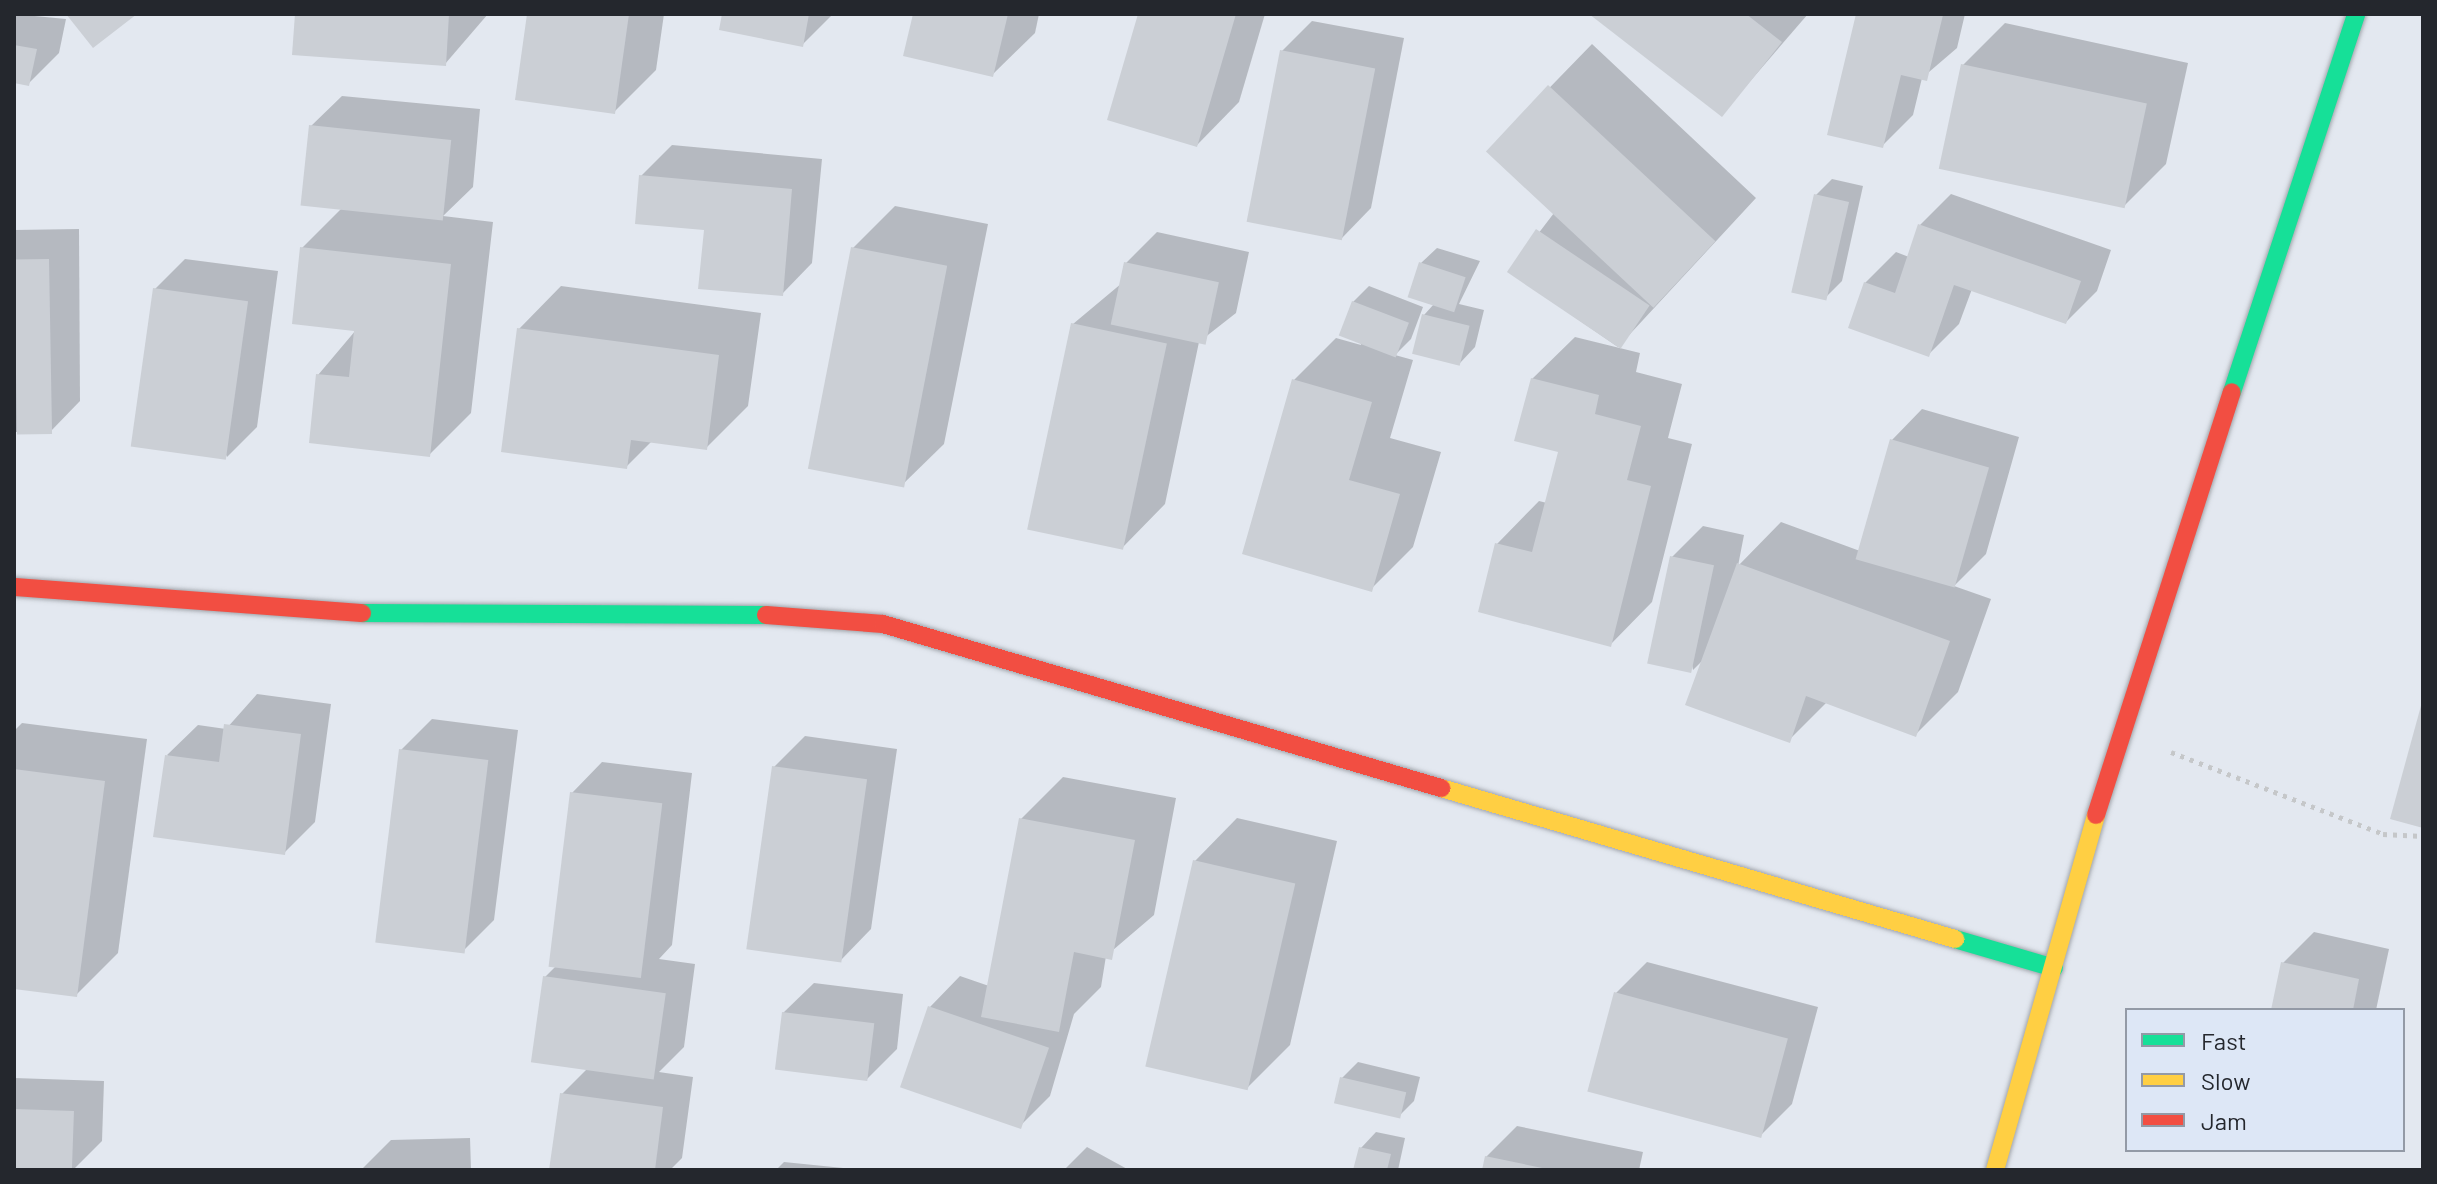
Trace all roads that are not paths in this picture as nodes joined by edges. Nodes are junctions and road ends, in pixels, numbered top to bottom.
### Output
1 (2356, 14) edge
2 (14, 587) edge
3 (2054, 968) junction
4 (1995, 1170) edge

1 - 3 street
2 - 3 street
3 - 4 street

